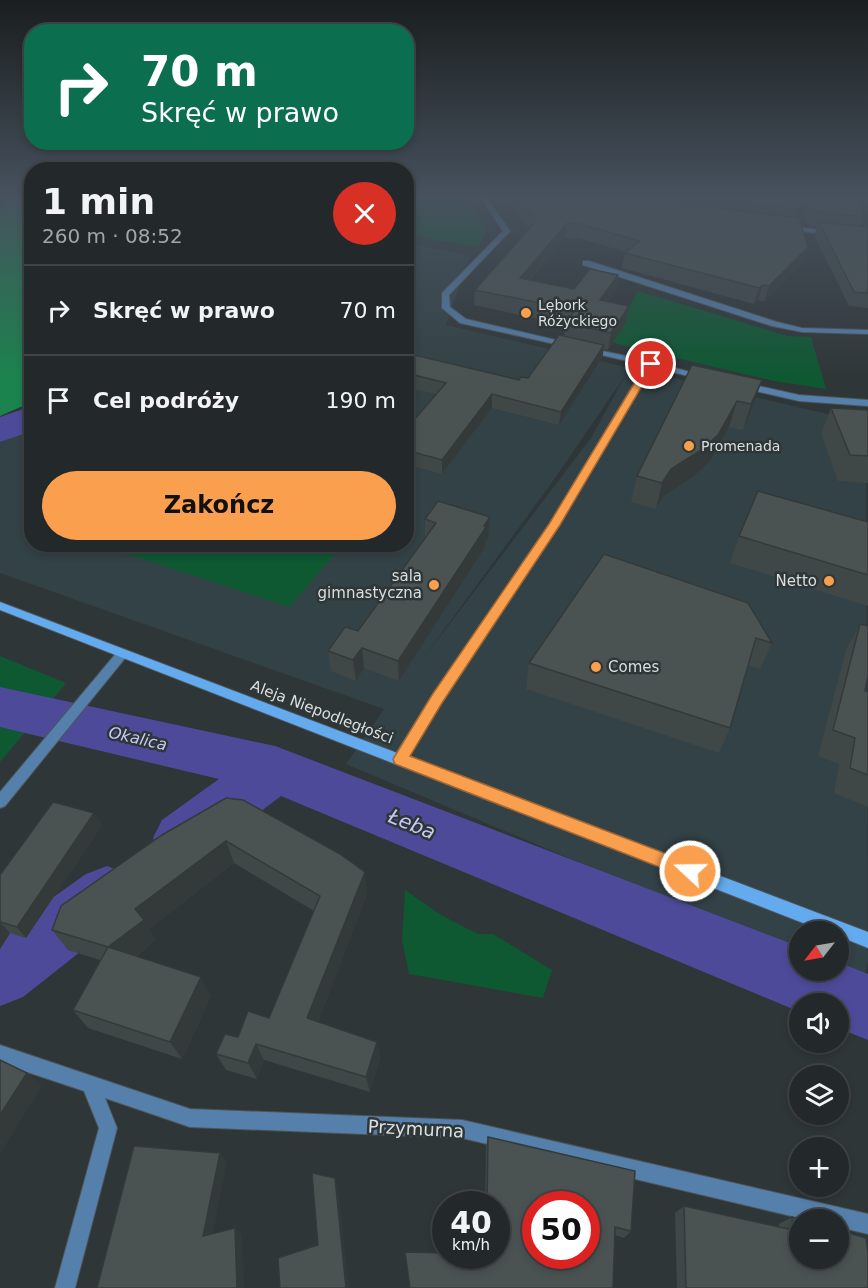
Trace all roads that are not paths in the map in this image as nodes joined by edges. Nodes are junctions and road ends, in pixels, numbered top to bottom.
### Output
1 (481, 258) edge
2 (586, 263) dead end
3 (868, 332) edge
4 (651, 364) junction
5 (714, 379) edge
6 (735, 384) edge
7 (868, 403) edge
8 (0, 606) edge
9 (122, 654) junction
10 (400, 759) junction
11 (0, 802) edge
12 (868, 940) edge
13 (0, 1054) edge
14 (90, 1083) junction
15 (868, 1224) edge
16 (65, 1288) edge

1 - 4 street
2 - 3 street
4 - 5 street
4 - 10 street
6 - 7 street
8 - 9 main road, Aleja Niepodległości
9 - 10 main road, Aleja Niepodległości
9 - 11 street
10 - 12 main road, Aleja Niepodległości
13 - 14 street, Przymurna
14 - 15 street, Przymurna
14 - 16 street

